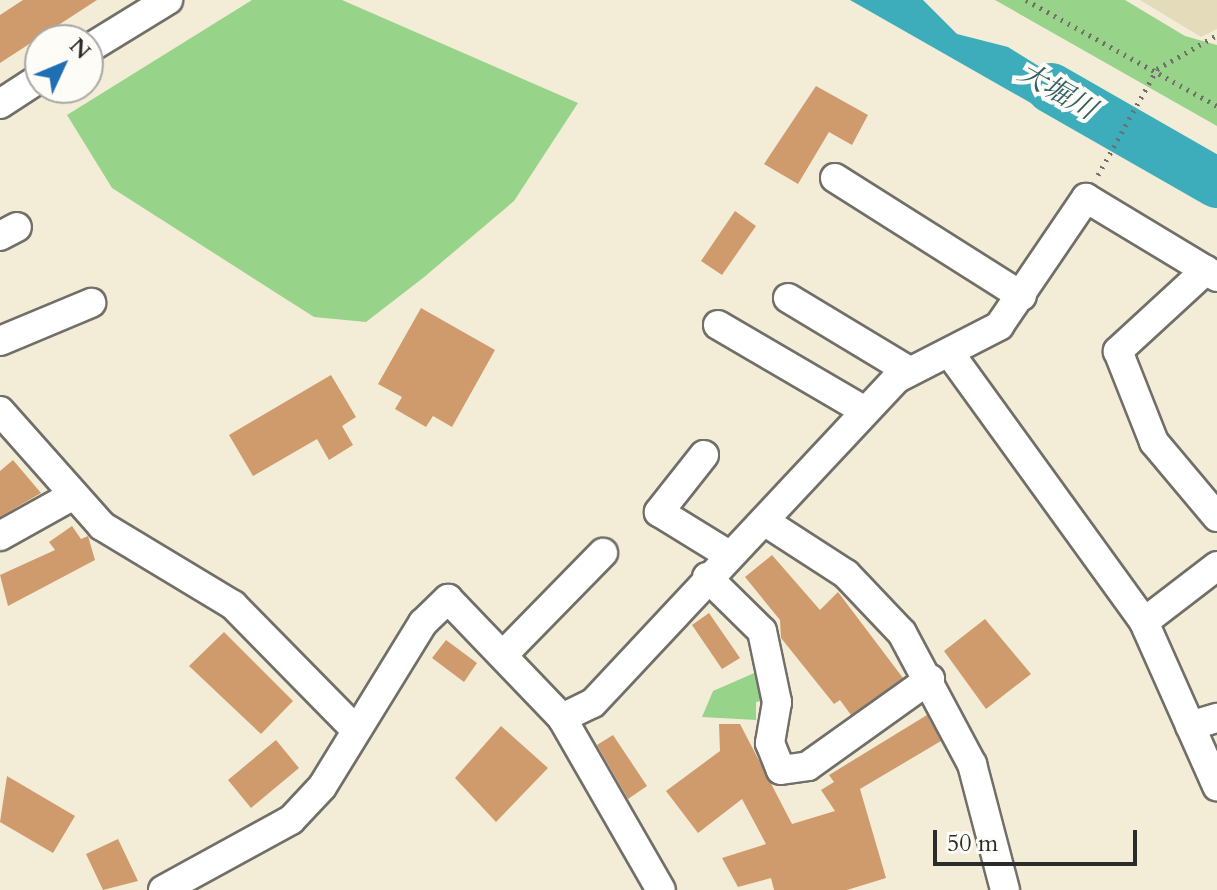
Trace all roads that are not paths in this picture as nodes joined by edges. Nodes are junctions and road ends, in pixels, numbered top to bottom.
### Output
1 (168, 0) edge
2 (104, 39) edge
3 (24, 88) edge
4 (0, 104) edge
5 (835, 178) dead end
6 (1212, 274) edge
7 (1022, 296) junction
8 (788, 298) dead end
9 (91, 303) dead end
10 (718, 325) dead end
11 (0, 341) edge
12 (951, 355) junction
13 (909, 371) junction
14 (0, 411) edge
15 (865, 411) junction
16 (704, 455) dead end
17 (72, 496) junction
18 (1217, 517) edge
19 (764, 521) junction
20 (0, 536) edge
21 (603, 553) dead end
22 (729, 555) junction
23 (1217, 566) edge
24 (707, 577) junction
25 (1144, 622) junction
26 (503, 655) junction
27 (930, 679) junction
28 (562, 718) junction
29 (1203, 722) edge
30 (354, 728) junction
31 (1217, 786) edge
32 (163, 890) edge
33 (661, 890) edge
34 (1005, 890) edge

1 - 2 street
3 - 4 street
5 - 7 street
6 - 7 street
6 - 18 street
7 - 12 street
8 - 13 street
9 - 11 street
10 - 15 street
12 - 13 street
12 - 25 street
13 - 15 street
14 - 17 street
15 - 19 street
16 - 22 street
17 - 20 street
17 - 30 street
19 - 22 street
19 - 27 street
21 - 26 street
22 - 24 street
23 - 25 street
24 - 27 street
24 - 28 street
25 - 29 street
26 - 28 street
26 - 30 street
27 - 34 street
28 - 33 street
29 - 31 street
30 - 32 street

